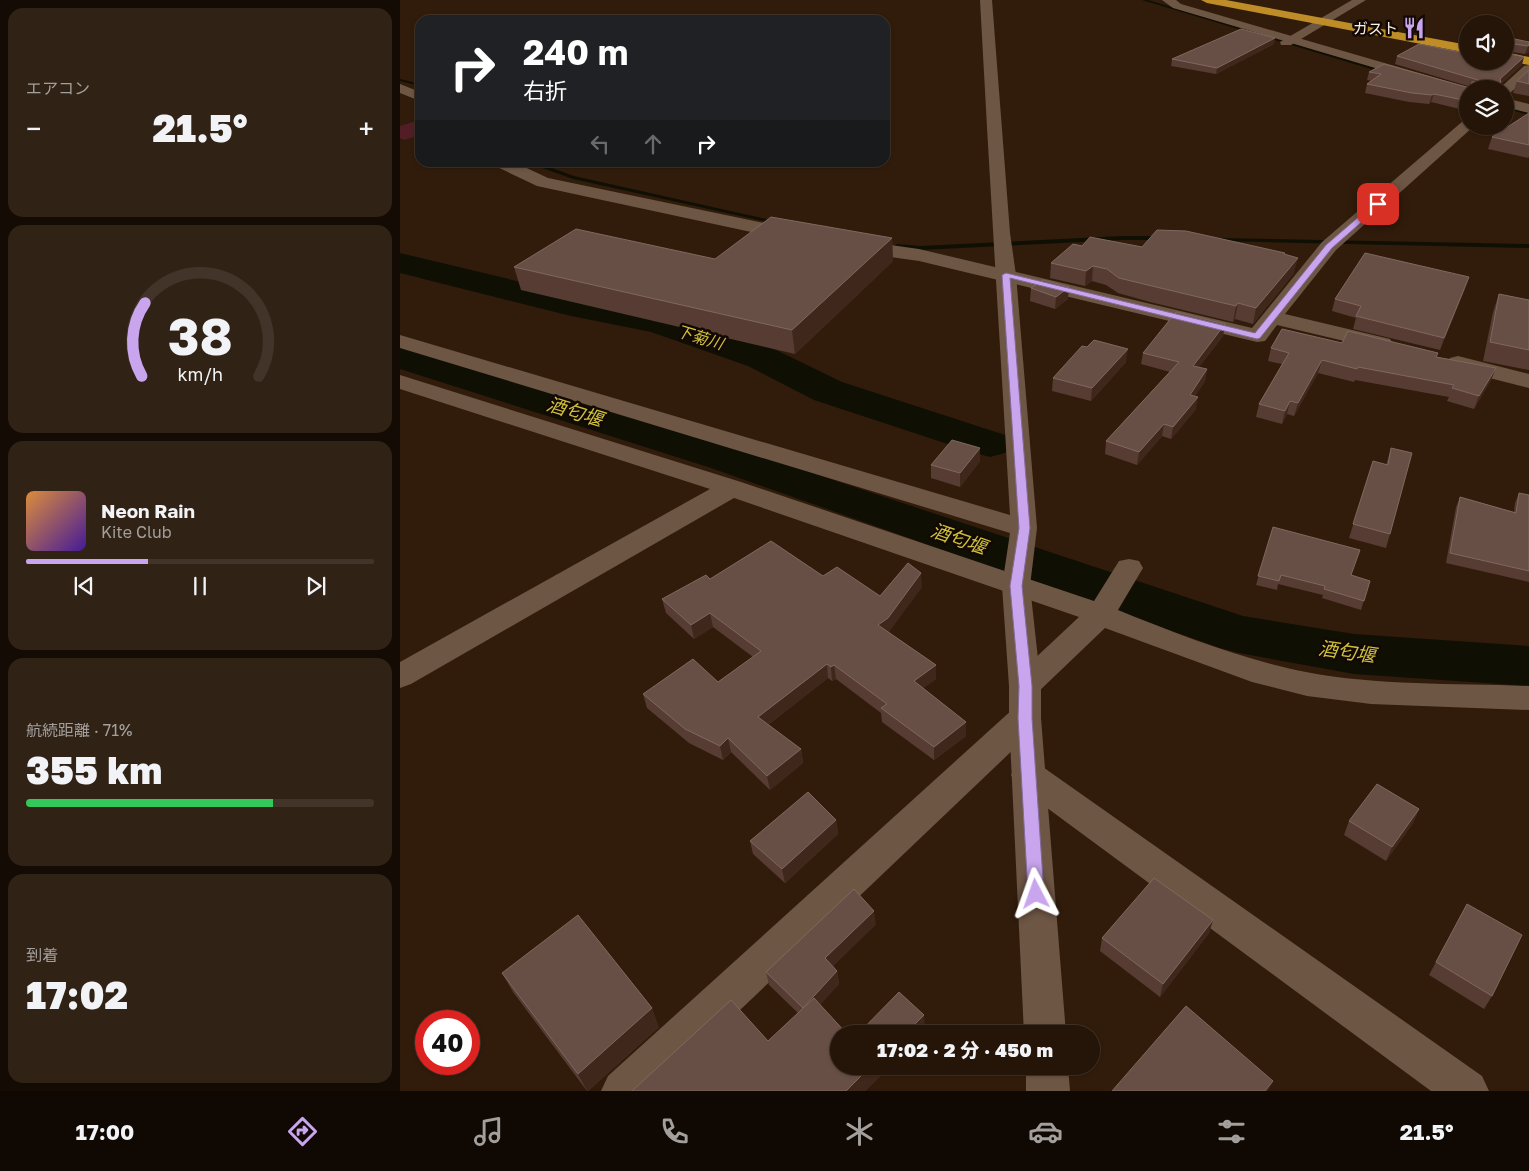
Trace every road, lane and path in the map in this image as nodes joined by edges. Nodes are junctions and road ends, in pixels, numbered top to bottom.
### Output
1 (986, 0) edge
2 (1168, 0) edge
3 (1207, 0) edge
4 (1360, 0) edge
5 (1322, 22) junction
6 (1290, 40) junction
7 (1459, 47) edge
8 (1514, 58) edge
9 (1529, 61) edge
10 (1529, 69) edge
11 (1514, 82) edge
12 (400, 88) edge
13 (1459, 88) edge
14 (415, 95) edge
15 (1514, 105) edge
16 (1529, 109) edge
17 (1459, 132) edge
18 (510, 167) edge
19 (811, 238) edge
20 (836, 243) edge
21 (1006, 275) junction
22 (1272, 318) junction
23 (400, 341) edge
24 (1405, 350) edge
25 (1434, 357) edge
26 (1529, 380) edge
27 (400, 382) edge
28 (732, 488) junction
29 (1024, 529) junction
30 (1129, 568) dead end
31 (1016, 586) junction
32 (1102, 614) junction
33 (400, 676) edge
34 (1529, 698) edge
35 (1025, 702) junction
36 (1028, 775) junction
37 (1044, 1025) edge
38 (1047, 1075) edge
39 (623, 1091) edge
40 (1048, 1091) edge
41 (1467, 1091) edge

1 - 21 street
2 - 6 street
3 - 5 highway
4 - 5 street
5 - 6 street
5 - 7 highway
6 - 13 street
8 - 9 highway
10 - 11 street
12 - 14 street
15 - 16 street
17 - 22 street
18 - 19 street
20 - 21 street
21 - 22 street
21 - 29 street
22 - 24 street
23 - 29 street
25 - 26 street
27 - 28 street
28 - 31 street
28 - 33 street
29 - 31 street
30 - 32 street
31 - 32 street
31 - 35 street
32 - 34 street
32 - 35 street
35 - 36 street
35 - 39 street
36 - 37 street
36 - 41 street
38 - 40 street

